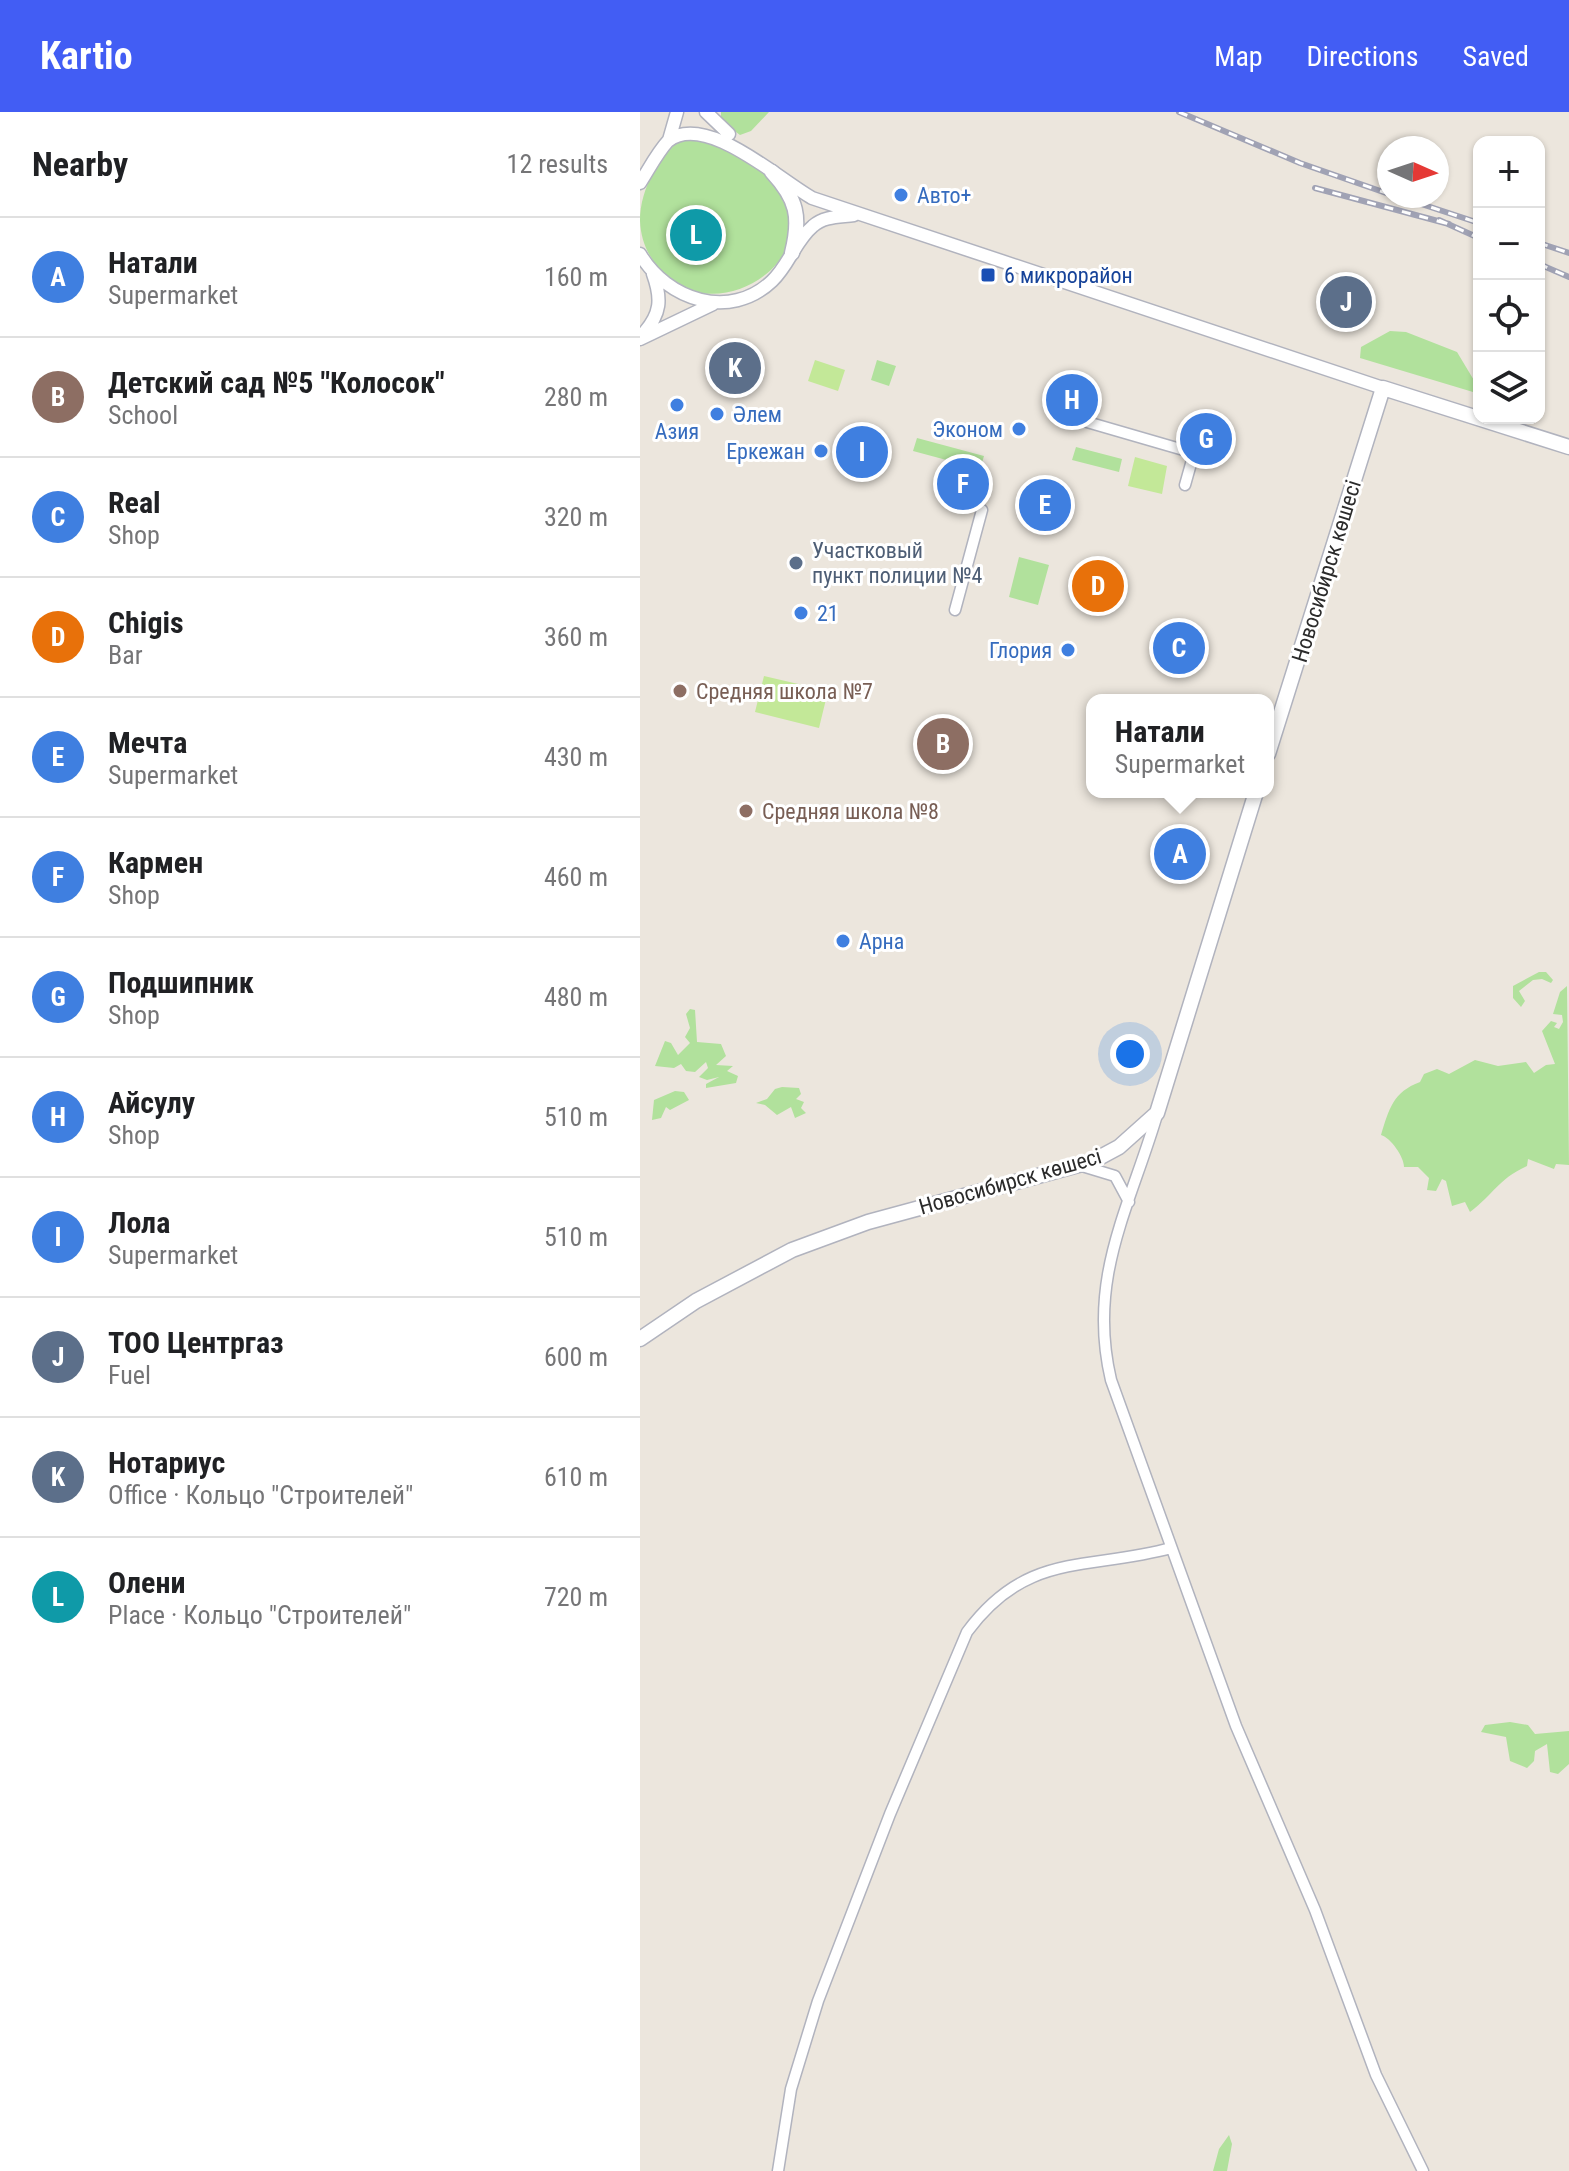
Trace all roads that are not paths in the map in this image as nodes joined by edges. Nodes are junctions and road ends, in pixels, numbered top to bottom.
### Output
1 (677, 112) edge
2 (706, 112) edge
3 (668, 140) junction
4 (742, 148) junction
5 (772, 172) junction
6 (640, 183) edge
7 (857, 215) junction
8 (792, 253) junction
9 (640, 254) edge
10 (652, 271) junction
11 (720, 302) junction
12 (640, 338) edge
13 (1383, 388) junction
14 (1056, 413) dead end
15 (1569, 447) edge
16 (1185, 485) dead end
17 (982, 510) dead end
18 (955, 610) dead end
19 (1274, 735) edge
20 (1254, 798) edge
21 (1157, 1113) junction
22 (1080, 1166) junction
23 (1129, 1202) junction
24 (640, 1339) edge
25 (1171, 1548) junction
26 (778, 2171) edge
27 (1423, 2171) edge

1 - 3 street
2 - 4 street
3 - 4 street
3 - 6 street
4 - 5 street
5 - 7 street
5 - 8 main road
7 - 8 street
7 - 13 street
8 - 11 street
9 - 10 street
10 - 11 street
10 - 12 street
11 - 12 street
13 - 15 main road
13 - 19 main road, Новосибирск көшесі
14 - 16 street
17 - 18 street
20 - 21 main road
21 - 22 main road, Новосибирск көшесі
21 - 23 street
22 - 23 street
22 - 24 main road, Новосибирск көшесі
23 - 25 street
25 - 26 street
25 - 27 street

